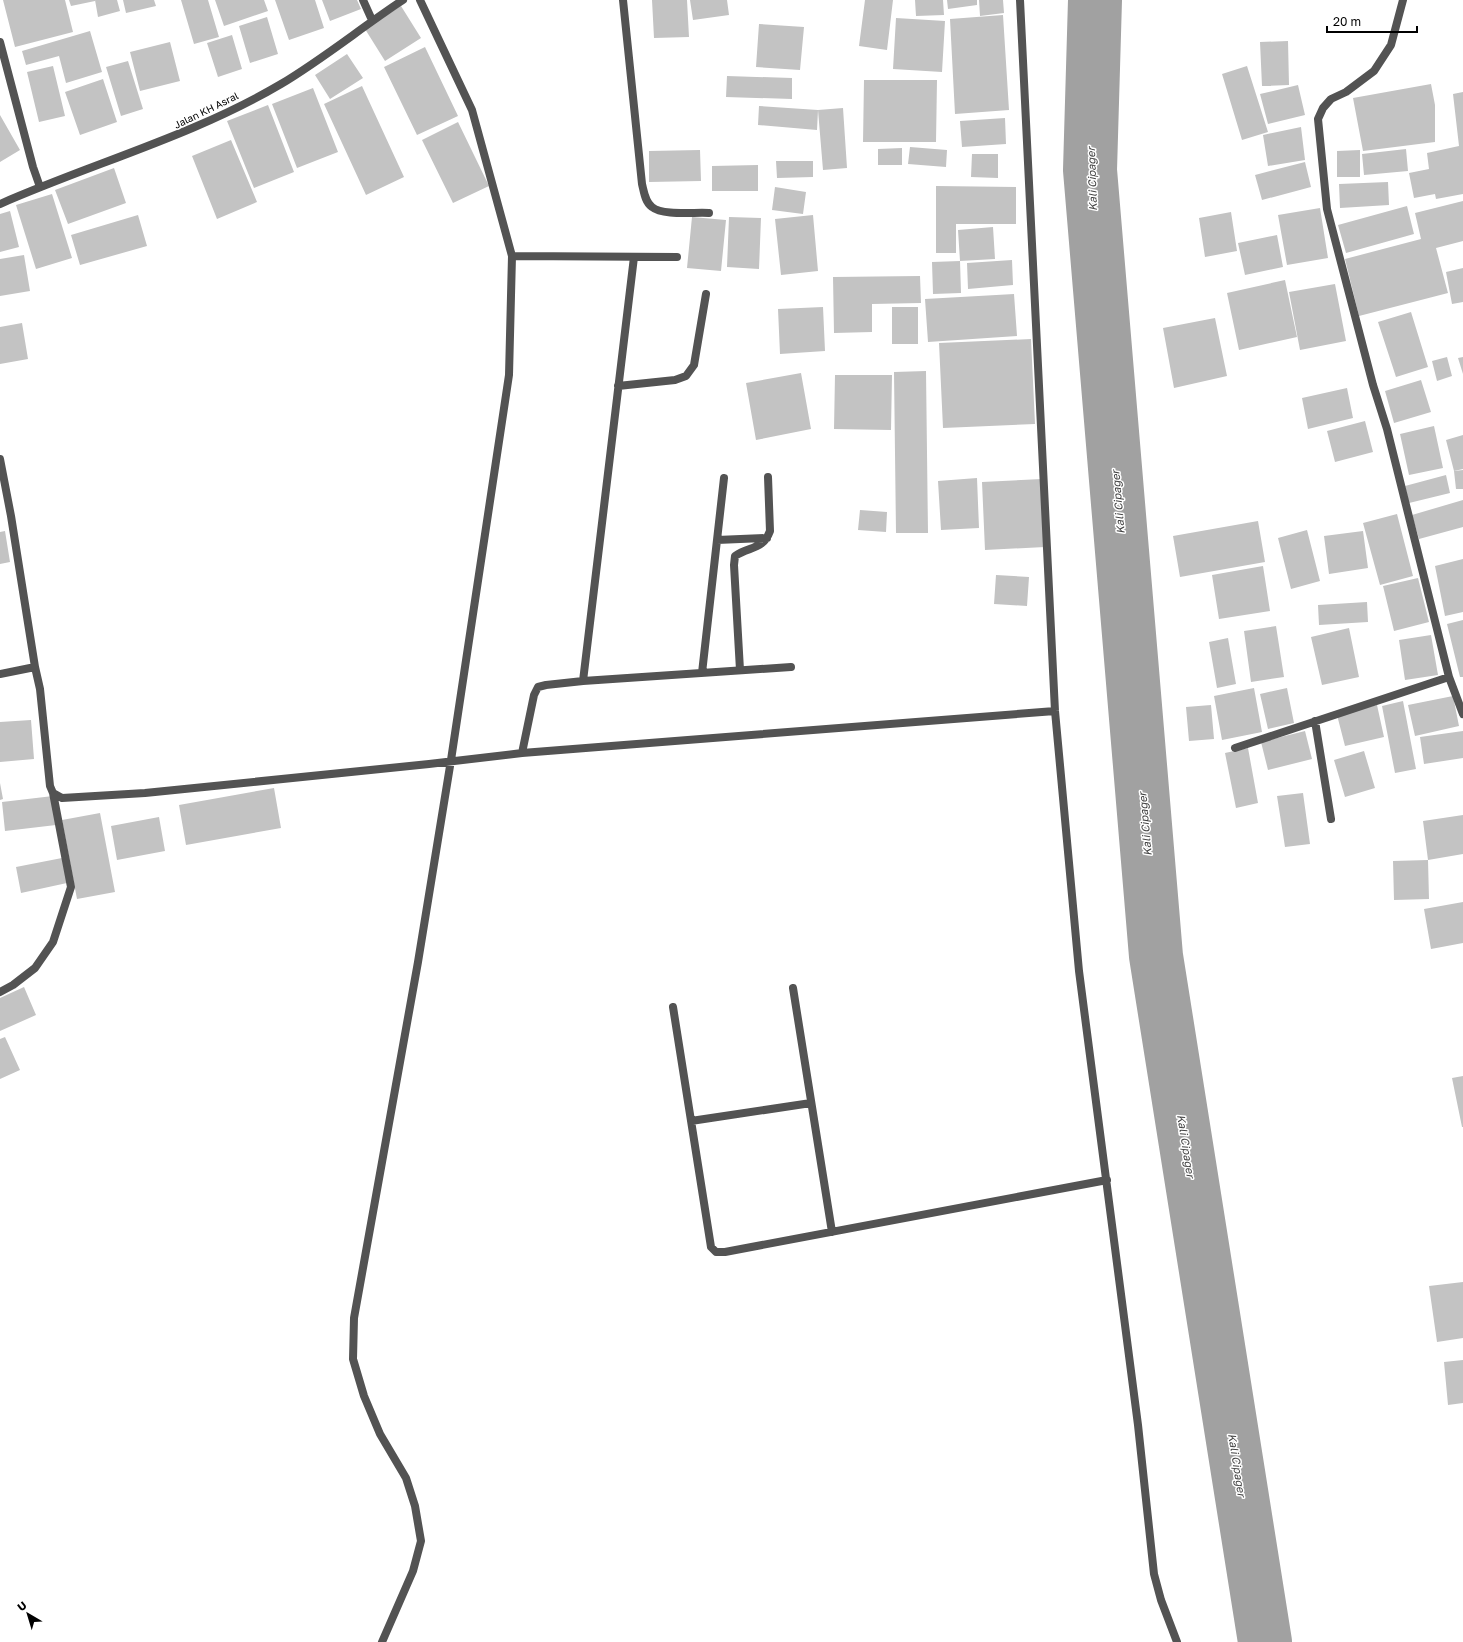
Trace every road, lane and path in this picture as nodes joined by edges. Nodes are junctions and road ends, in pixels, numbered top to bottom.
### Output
1 (363, 0) edge
2 (403, 0) edge
3 (420, 0) edge
4 (623, 0) edge
5 (1020, 0) edge
6 (1403, 0) edge
7 (372, 20) junction
8 (0, 42) edge
9 (40, 187) junction
10 (0, 204) edge
11 (709, 213) dead end
12 (512, 256) junction
13 (634, 257) junction
14 (677, 258) dead end
15 (706, 294) dead end
16 (618, 386) junction
17 (0, 459) edge
18 (768, 477) dead end
19 (724, 478) dead end
20 (767, 538) junction
21 (717, 540) junction
22 (791, 667) dead end
23 (34, 668) junction
24 (740, 670) junction
25 (702, 673) junction
26 (0, 674) edge
27 (1449, 677) junction
28 (583, 682) junction
29 (1054, 711) junction
30 (1463, 714) edge
31 (1315, 721) junction
32 (1235, 748) dead end
33 (522, 752) junction
34 (451, 760) junction
35 (54, 792) junction
36 (1331, 819) dead end
37 (793, 988) dead end
38 (0, 992) edge
39 (673, 1007) dead end
40 (811, 1103) junction
41 (691, 1121) junction
42 (1106, 1180) junction
43 (832, 1232) junction
44 (382, 1642) edge
45 (1177, 1642) edge

1 - 7 street
2 - 7 street, Jalan KH Asral
3 - 12 street
4 - 11 street
5 - 29 street
6 - 27 street
7 - 9 street, Jalan KH Asral
8 - 9 street
9 - 10 street, Jalan KH Asral
12 - 13 street
12 - 34 street
13 - 14 street
13 - 16 street
15 - 16 street
16 - 28 street
17 - 23 street
18 - 20 street
19 - 21 street
20 - 21 street
20 - 24 street
21 - 25 street
22 - 24 street
23 - 26 street
23 - 35 street
24 - 25 street
25 - 28 street
27 - 30 street
27 - 31 street
28 - 33 street
29 - 33 street
29 - 42 street
31 - 32 street
31 - 36 street
33 - 34 street
34 - 35 street
34 - 44 street
35 - 38 street
37 - 40 street
39 - 41 street
40 - 41 street
40 - 43 street
41 - 43 street
42 - 43 street
42 - 45 street

